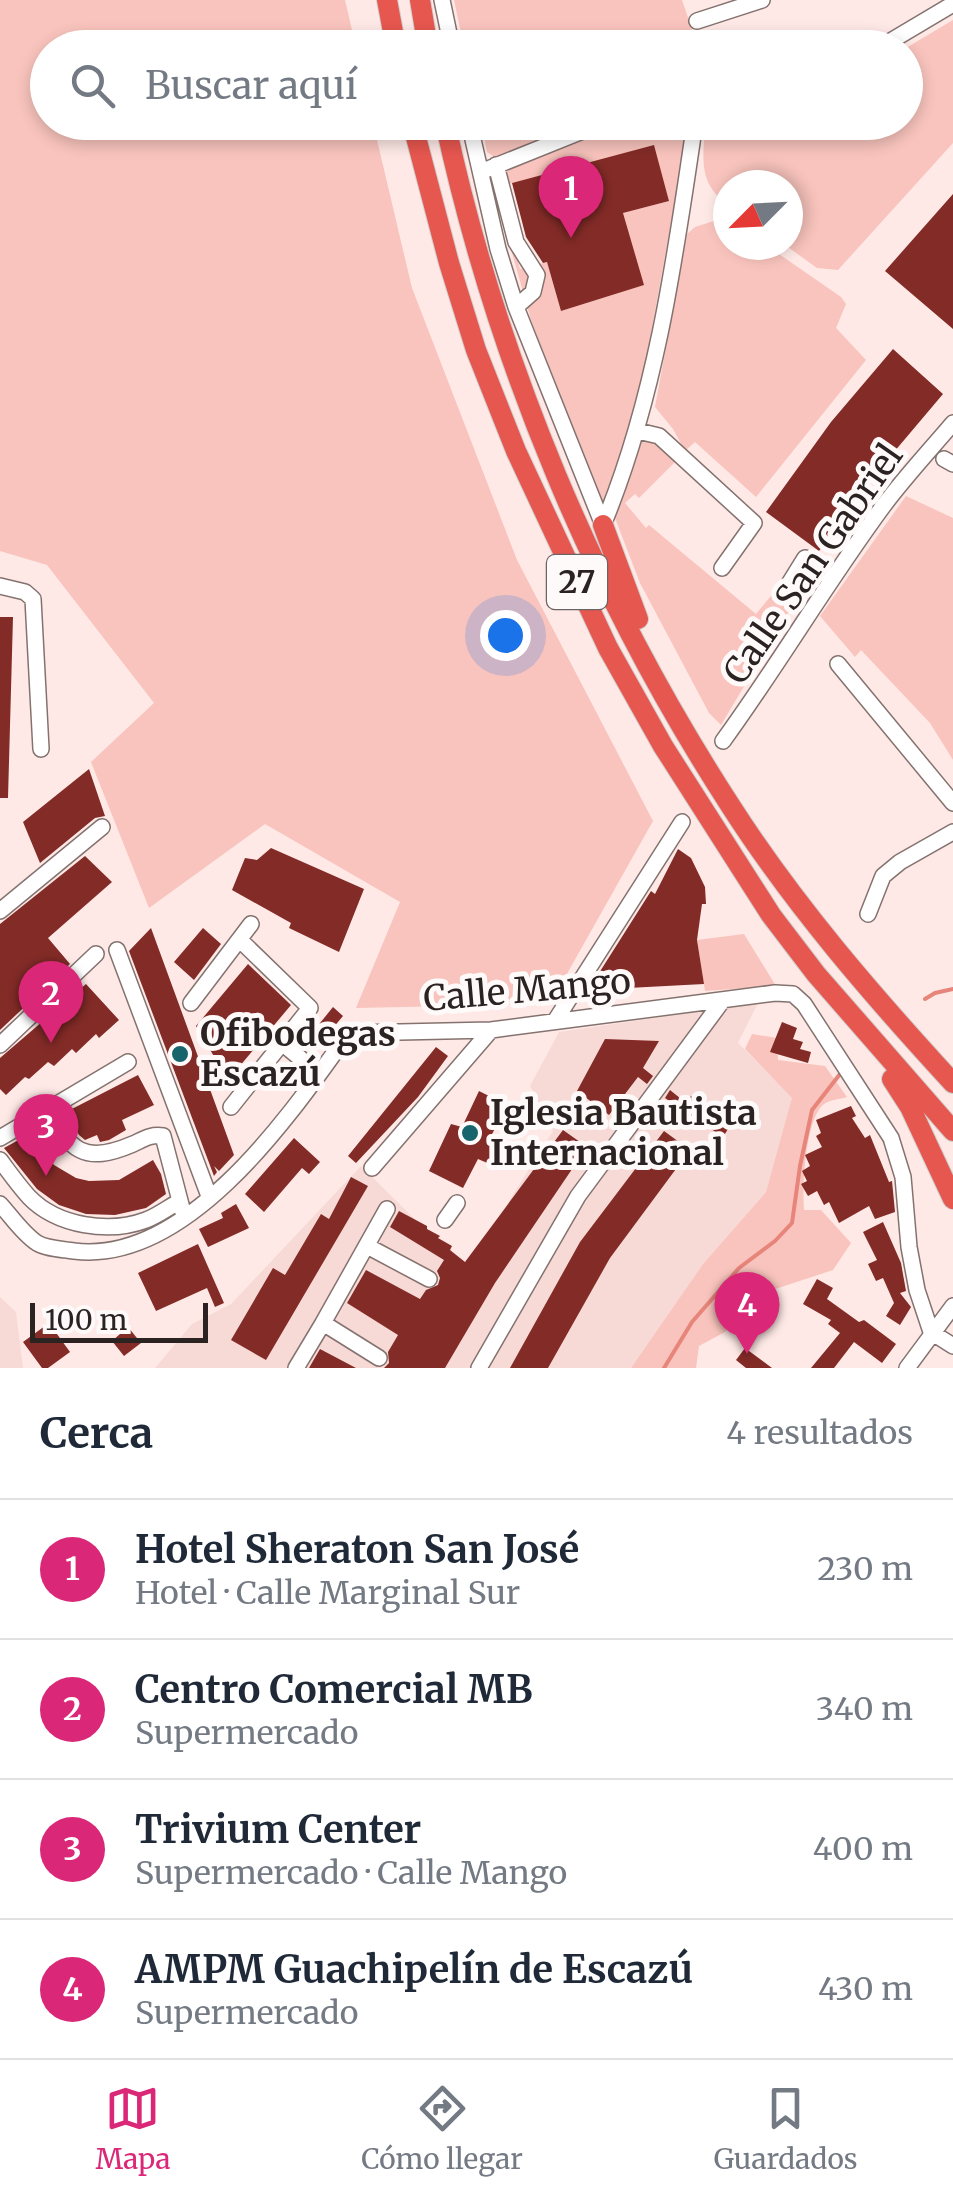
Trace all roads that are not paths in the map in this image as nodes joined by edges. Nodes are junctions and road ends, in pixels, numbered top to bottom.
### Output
1 (387, 0) edge
2 (420, 0) edge
3 (442, 0) edge
4 (762, 0) edge
5 (953, 4) edge
6 (697, 21) dead end
7 (393, 30) edge
8 (425, 30) edge
9 (448, 30) edge
10 (909, 30) edge
11 (417, 140) edge
12 (449, 140) edge
13 (477, 140) edge
14 (561, 140) edge
15 (692, 140) edge
16 (489, 169) junction
17 (516, 307) junction
18 (644, 409) junction
19 (953, 423) edge
20 (638, 431) junction
21 (681, 458) junction
22 (603, 525) junction
23 (722, 568) dead end
24 (832, 579) junction
25 (0, 586) edge
26 (820, 596) junction
27 (838, 664) dead end
28 (675, 714) junction
29 (724, 741) dead end
30 (42, 748) dead end
31 (953, 803) edge
32 (682, 822) dead end
33 (102, 828) dead end
34 (953, 832) edge
35 (0, 911) edge
36 (868, 914) dead end
37 (252, 924) dead end
38 (240, 940) junction
39 (117, 950) dead end
40 (96, 954) dead end
41 (869, 989) junction
42 (835, 995) junction
43 (723, 1000) junction
44 (191, 1003) dead end
45 (555, 1021) junction
46 (491, 1030) junction
47 (282, 1043) junction
48 (0, 1045) edge
49 (128, 1062) dead end
50 (953, 1064) edge
51 (319, 1074) junction
52 (953, 1083) edge
53 (46, 1108) junction
54 (231, 1108) dead end
55 (953, 1131) edge
56 (0, 1138) edge
57 (0, 1160) edge
58 (372, 1168) dead end
59 (209, 1196) junction
60 (953, 1199) edge
61 (457, 1203) dead end
62 (0, 1204) edge
63 (182, 1209) junction
64 (387, 1210) dead end
65 (445, 1220) dead end
66 (367, 1246) junction
67 (429, 1279) dead end
68 (953, 1306) edge
69 (323, 1324) junction
70 (931, 1332) junction
71 (953, 1346) edge
72 (380, 1358) dead end
73 (296, 1368) edge
74 (479, 1368) edge
75 (907, 1368) edge

1 - 7 highway
2 - 8 highway
3 - 9 street
4 - 6 street
5 - 10 street
11 - 42 highway, 27
12 - 28 highway, 27
13 - 16 street
14 - 16 street
15 - 18 street
16 - 17 street
16 - 17 street
17 - 22 street
18 - 20 street
18 - 21 street
19 - 24 street, Calle San Gabriel
20 - 21 street
20 - 22 street
21 - 23 street
22 - 28 highway
24 - 26 street, Calle San Gabriel
24 - 26 street
25 - 30 street
26 - 29 street, Calle San Gabriel
27 - 31 street
28 - 41 highway, 27
32 - 45 street
33 - 35 street
34 - 36 street
37 - 38 street
38 - 44 street
38 - 47 street
39 - 59 street
40 - 48 street
41 - 50 highway
41 - 52 highway, 27
42 - 55 highway, 27
42 - 60 highway
43 - 45 street, Calle Mango
43 - 70 street, Calle Mango
43 - 74 street
45 - 46 street, Calle Mango
46 - 51 street, Calle Mango
46 - 58 street
47 - 51 street
47 - 54 street
49 - 53 street
51 - 59 street, Calle Mango
53 - 56 street
53 - 63 street
57 - 63 street
59 - 63 street, Calle Mango
61 - 65 street
62 - 63 street, Calle Mango
64 - 66 street
66 - 67 street
66 - 69 street
68 - 70 street
69 - 72 street
69 - 73 street
70 - 71 street
70 - 75 street

